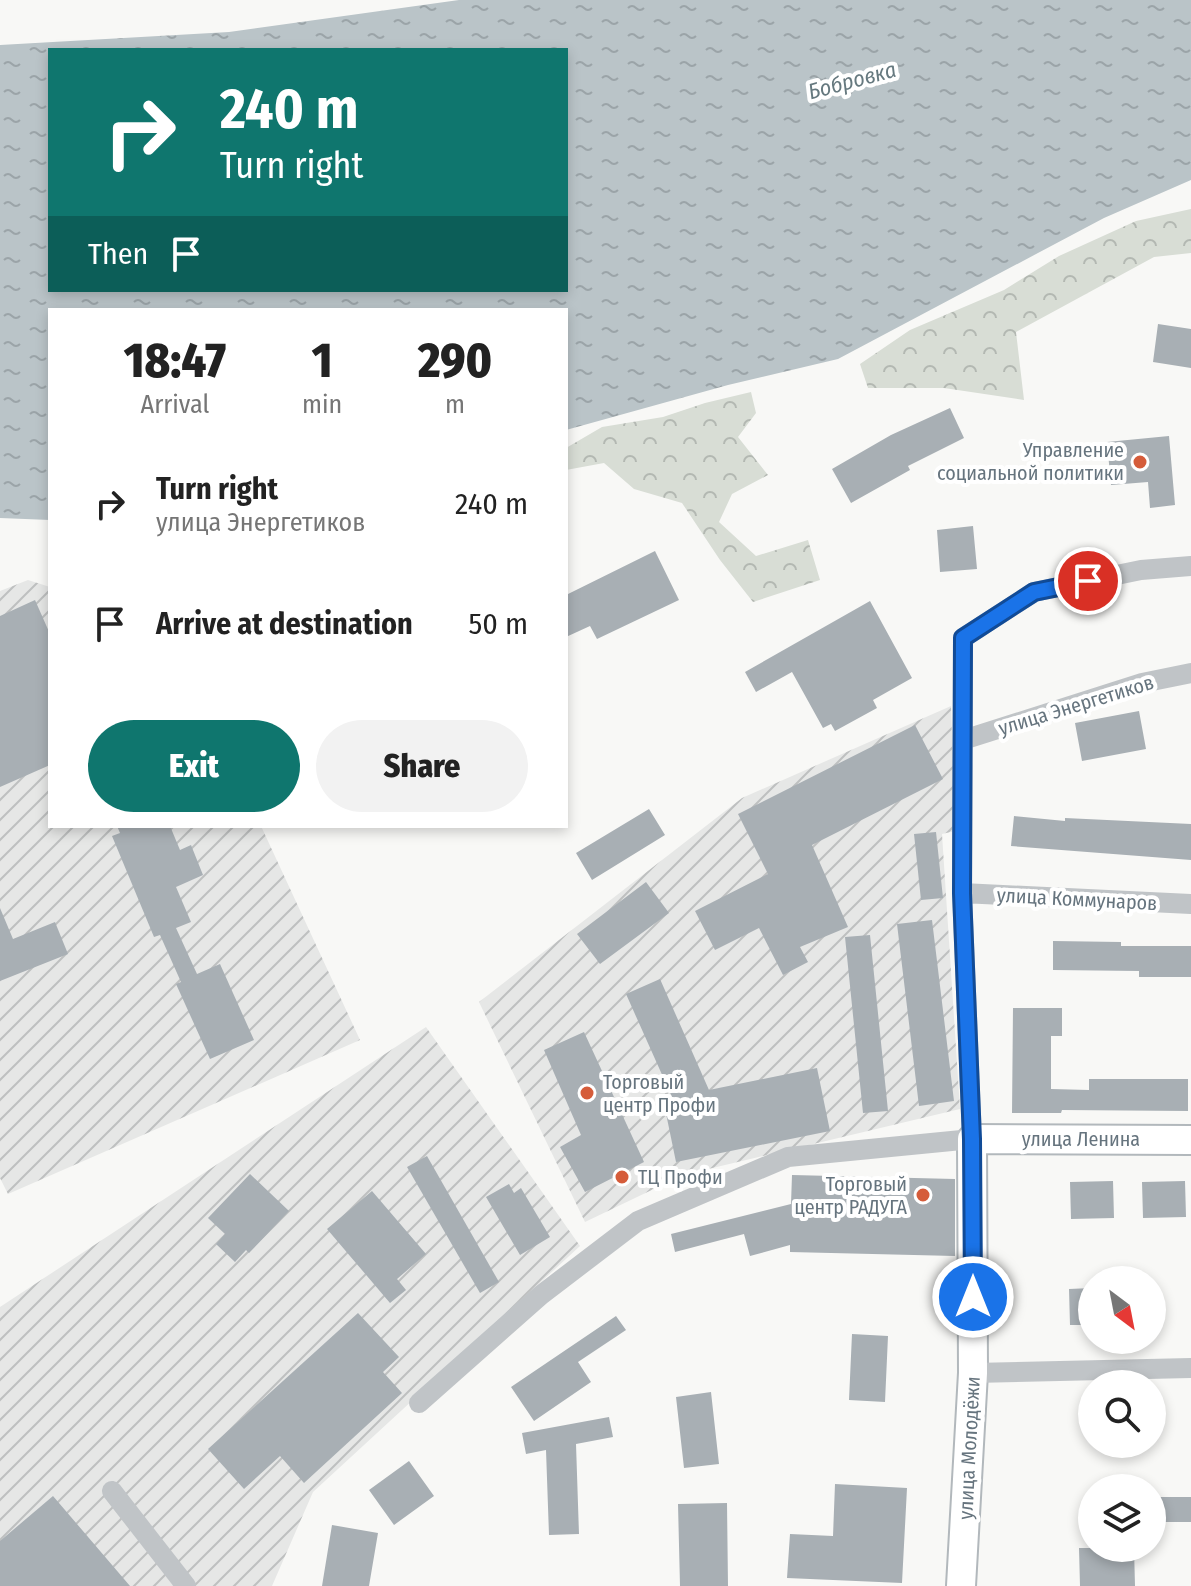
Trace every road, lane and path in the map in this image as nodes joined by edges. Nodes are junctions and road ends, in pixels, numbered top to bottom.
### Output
1 (1191, 566) edge
2 (1191, 673) edge
3 (963, 740) junction
4 (962, 893) junction
5 (1191, 904) edge
6 (972, 1139) junction
7 (1191, 1140) edge
8 (1191, 1368) edge
9 (973, 1373) junction
10 (419, 1403) dead end
11 (112, 1491) dead end
12 (186, 1586) edge
13 (961, 1586) edge

1 - 3 street, улица Молодёжи
2 - 3 street, улица Энергетиков
3 - 4 street, улица Молодёжи
4 - 5 street, улица Коммунаров
4 - 6 street, улица Молодёжи
6 - 7 street, улица Ленина
6 - 9 street, улица Молодёжи
6 - 10 street
8 - 9 street
9 - 13 street, улица Молодёжи
11 - 12 street

